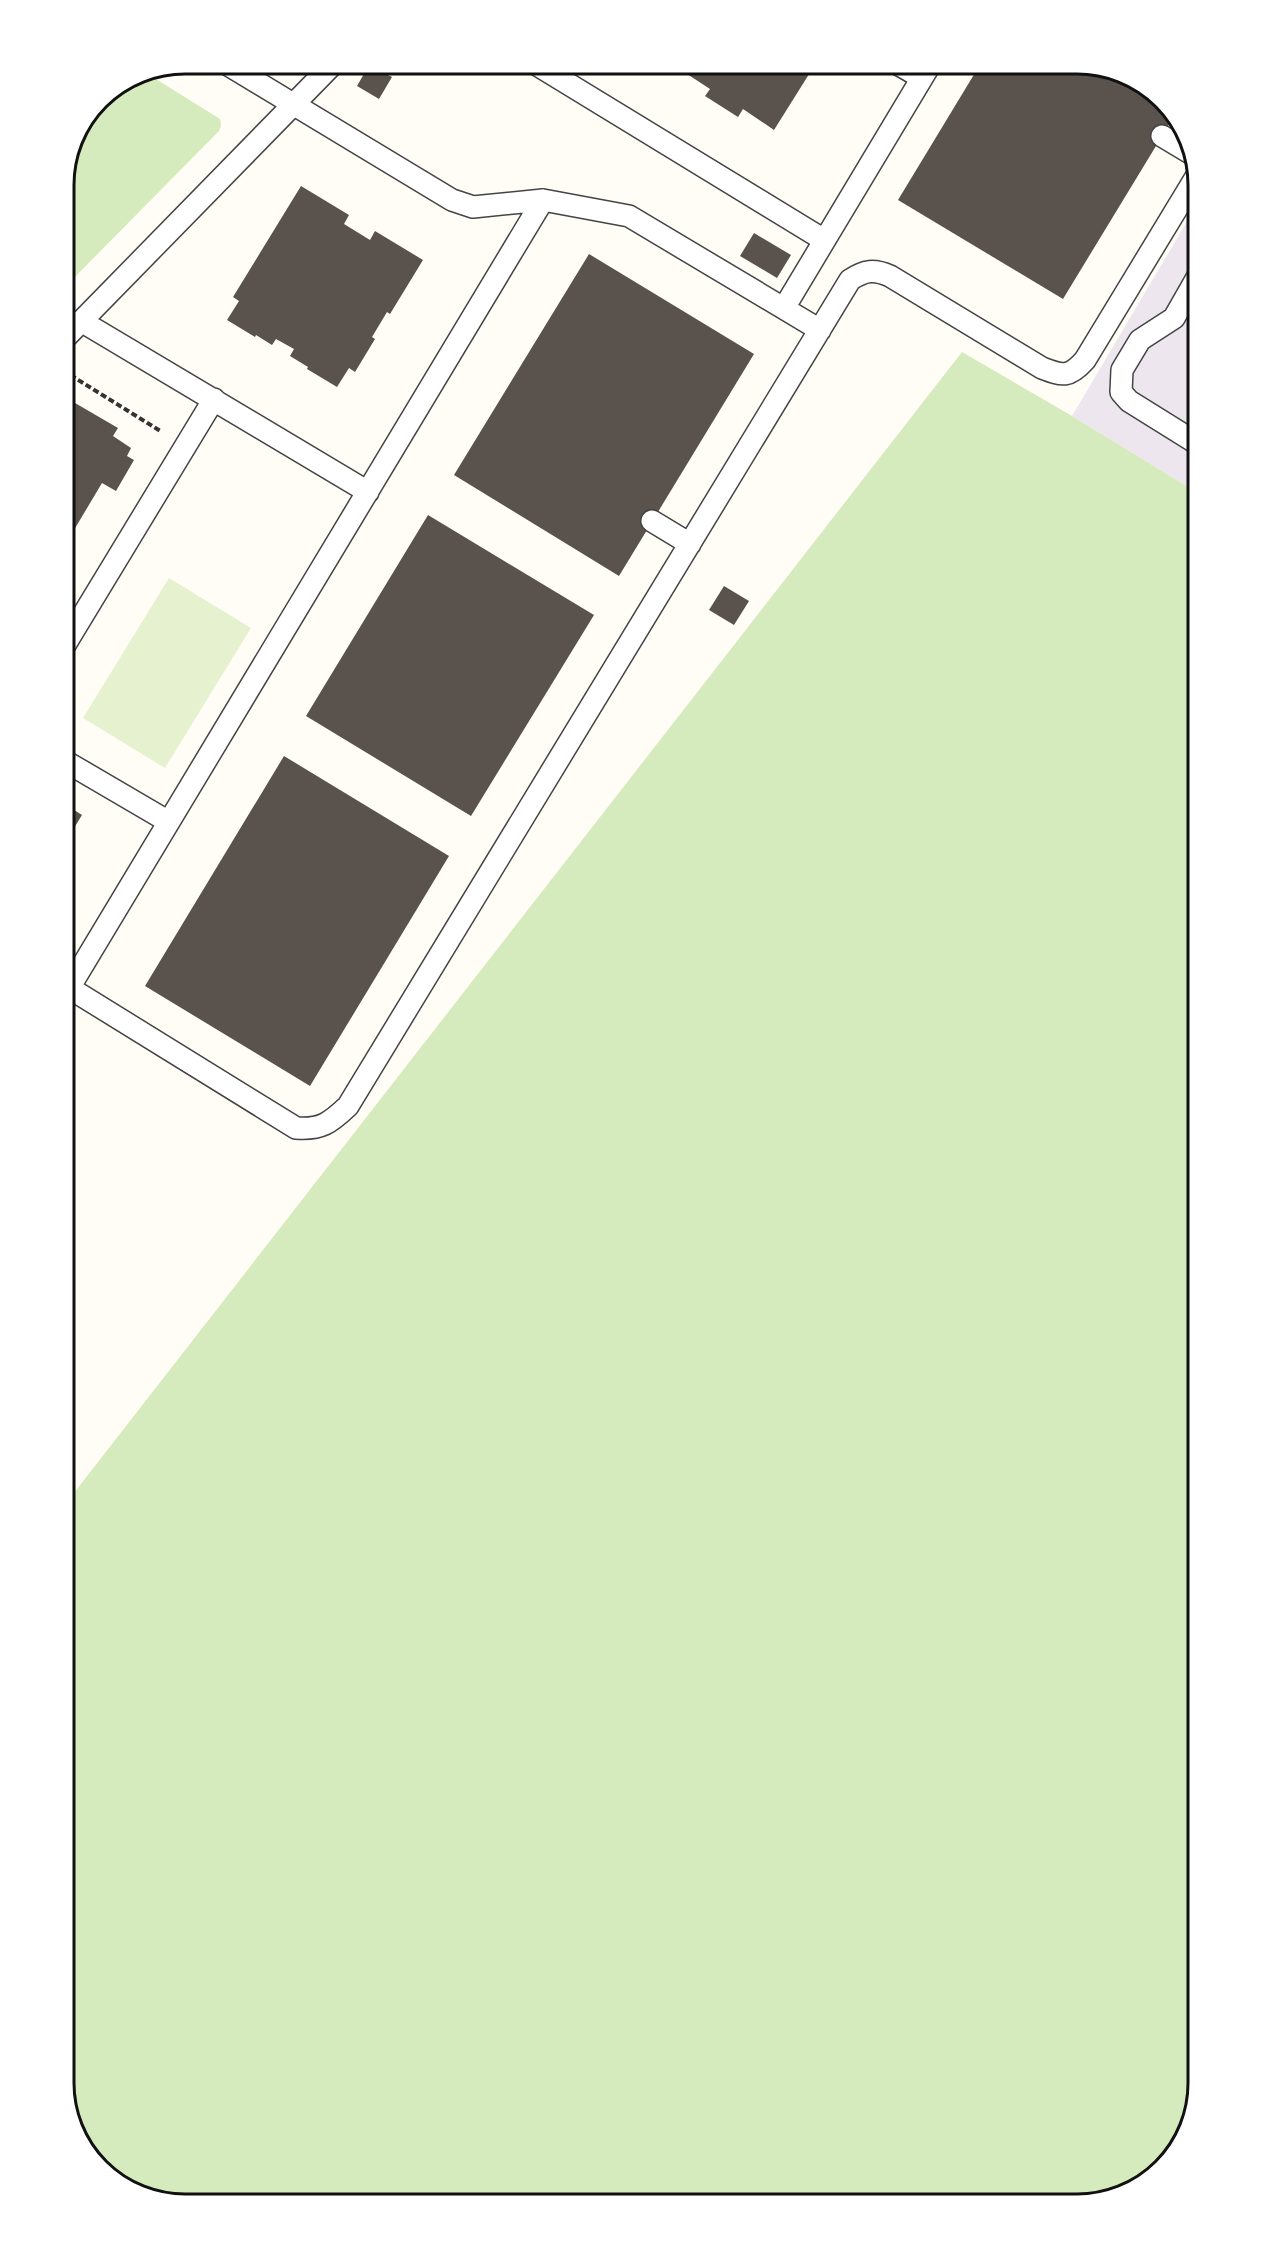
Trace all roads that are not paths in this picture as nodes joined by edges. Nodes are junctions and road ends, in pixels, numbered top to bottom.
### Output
1 (244, 74) edge
2 (323, 74) edge
3 (552, 74) edge
4 (924, 74) edge
5 (294, 104) junction
6 (1162, 136) dead end
7 (1181, 148) edge
8 (1188, 190) edge
9 (543, 200) junction
10 (825, 240) junction
11 (1188, 294) edge
12 (784, 308) junction
13 (81, 321) junction
14 (74, 328) edge
15 (820, 330) junction
16 (213, 399) junction
17 (1188, 438) edge
18 (368, 492) junction
19 (652, 521) dead end
20 (690, 544) junction
21 (74, 630) edge
22 (74, 766) edge
23 (169, 822) junction
24 (74, 973) edge
25 (74, 991) edge

1 - 5 lane
2 - 5 lane
3 - 10 lane
4 - 10 lane
5 - 9 lane
5 - 13 lane
6 - 7 lane
8 - 15 lane
9 - 12 lane
9 - 18 lane
10 - 12 lane
11 - 17 lane
12 - 15 lane
13 - 14 lane
13 - 16 lane
15 - 20 lane
16 - 18 lane
16 - 21 lane
18 - 23 lane
19 - 20 lane
20 - 25 lane
22 - 23 lane
23 - 24 lane

